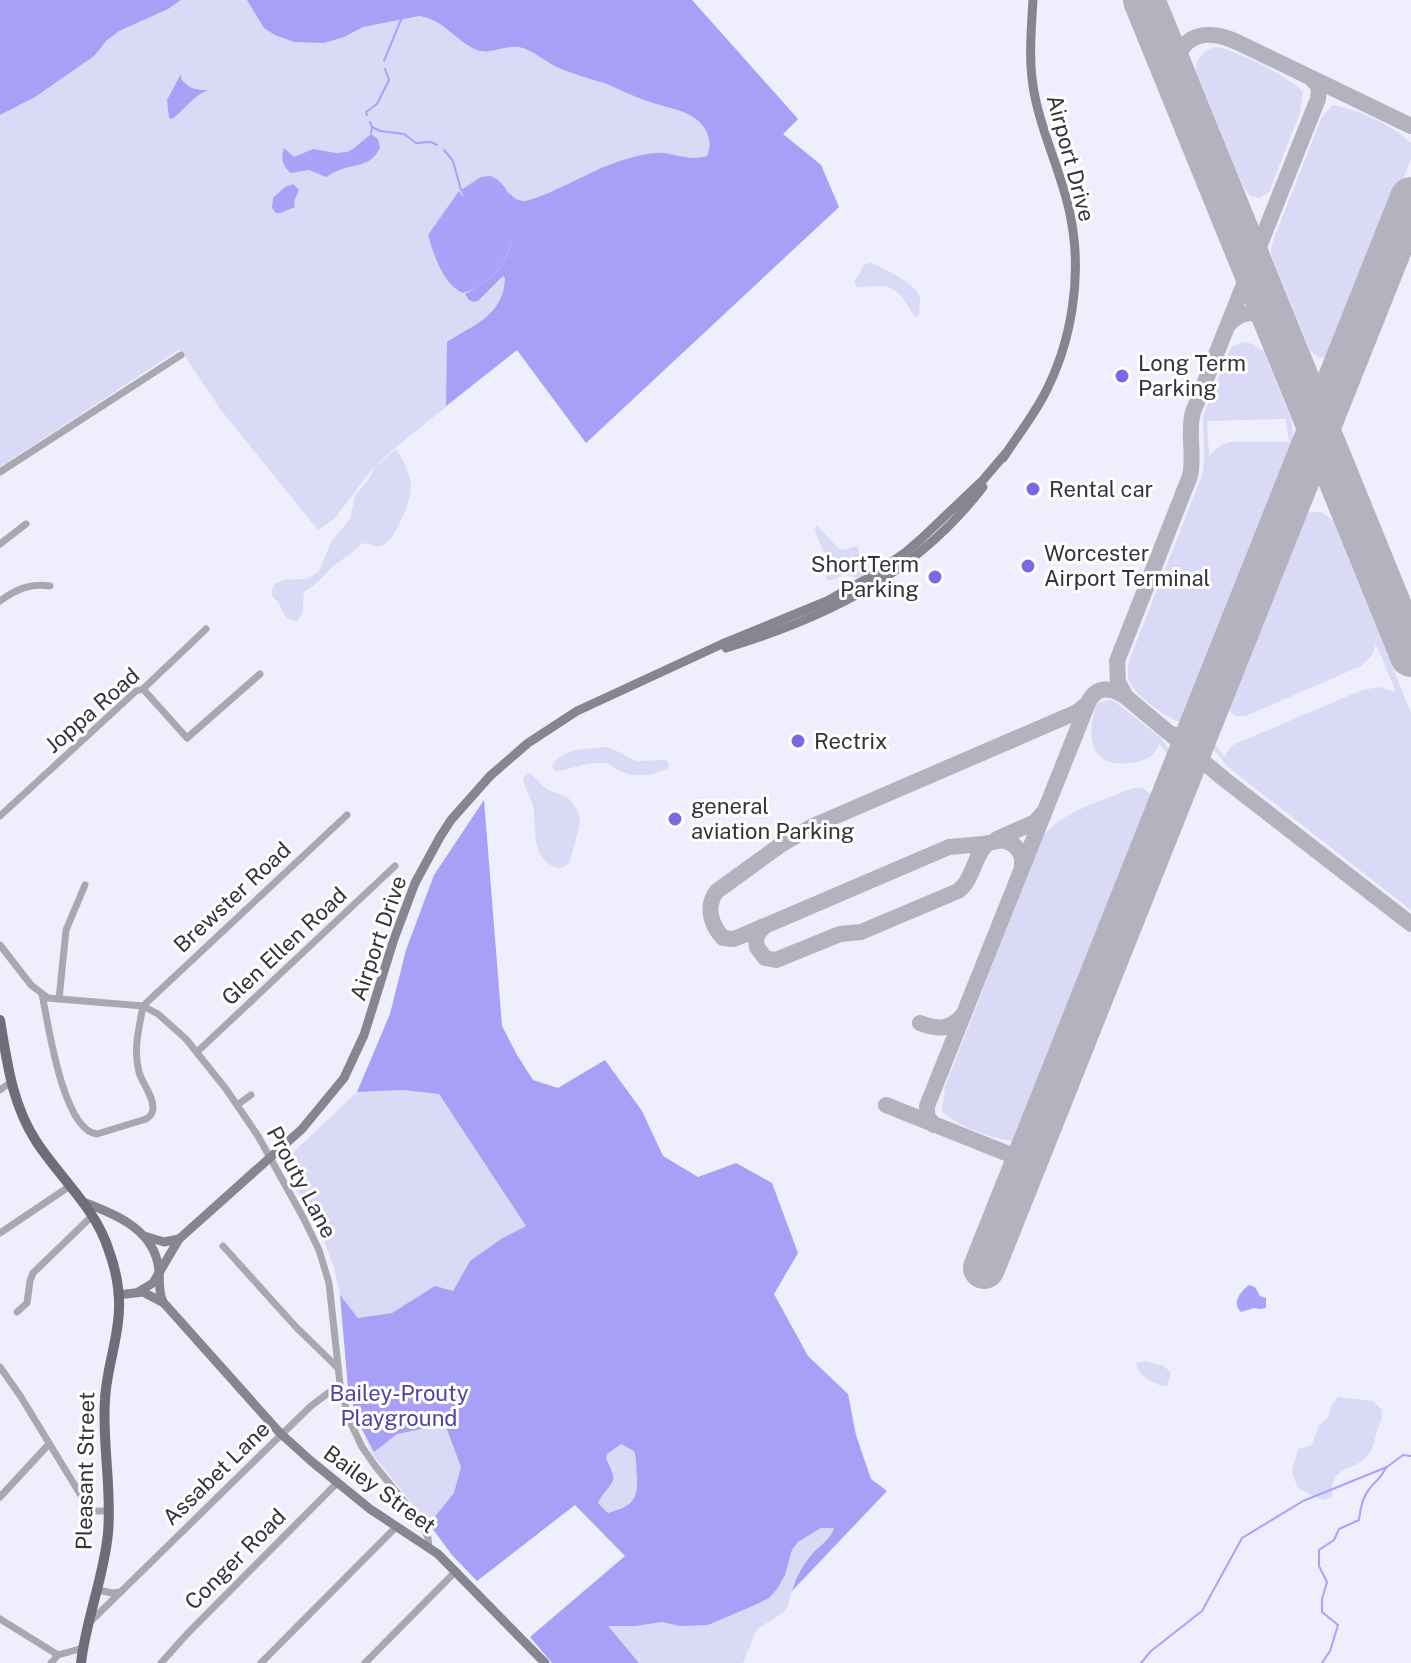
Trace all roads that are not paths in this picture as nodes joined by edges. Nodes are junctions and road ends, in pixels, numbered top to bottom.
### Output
1 (1033, 0) edge
2 (181, 355) dead end
3 (0, 472) edge
4 (26, 524) dead end
5 (0, 544) edge
6 (50, 586) dead end
7 (0, 601) edge
8 (206, 629) dead end
9 (260, 674) dead end
10 (143, 689) junction
11 (347, 815) dead end
12 (0, 816) edge
13 (395, 866) dead end
14 (85, 885) dead end
15 (0, 945) edge
16 (3, 952) edge
17 (42, 994) junction
18 (59, 999) junction
19 (143, 1006) junction
20 (0, 1020) edge
21 (197, 1052) junction
22 (11, 1082) junction
23 (0, 1090) edge
24 (251, 1095) dead end
25 (237, 1105) junction
26 (270, 1158) junction
27 (70, 1186) junction
28 (82, 1202) junction
29 (92, 1216) junction
30 (120, 1217) junction
31 (98, 1226) junction
32 (0, 1233) edge
33 (144, 1236) junction
34 (179, 1239) junction
35 (223, 1246) dead end
36 (158, 1274) junction
37 (138, 1292) junction
38 (118, 1295) junction
39 (165, 1304) junction
40 (17, 1312) dead end
41 (0, 1367) edge
42 (338, 1368) junction
43 (340, 1384) junction
44 (282, 1434) junction
45 (49, 1444) junction
46 (337, 1483) junction
47 (0, 1497) edge
48 (109, 1511) junction
49 (397, 1526) junction
50 (429, 1548) junction
51 (456, 1571) junction
52 (96, 1594) junction
53 (118, 1595) junction
54 (0, 1619) edge
55 (88, 1623) junction
56 (83, 1648) junction
57 (58, 1655) junction
58 (51, 1663) edge
59 (81, 1663) edge
60 (161, 1663) edge
61 (261, 1663) edge
62 (365, 1663) edge
63 (545, 1663) edge

1 - 26 main road, Airport Drive
2 - 3 street
4 - 5 street
6 - 7 street
8 - 10 street, Joppa Road
9 - 10 street
10 - 12 street, Joppa Road
11 - 19 street, Brewster Road
13 - 21 street, Glen Ellen Road
14 - 18 street
15 - 16 street
16 - 17 street
17 - 18 street
17 - 19 street
18 - 19 street
19 - 21 street, Prouty Lane
20 - 22 main road, Pleasant Street
21 - 25 street, Prouty Lane
22 - 23 street
22 - 27 main road, Pleasant Street
24 - 25 street
25 - 26 street, Prouty Lane
26 - 34 main road, Airport Drive
26 - 42 street, Prouty Lane
27 - 28 main road, Pleasant Street
27 - 32 street
28 - 29 main road, Pleasant Street
28 - 30 main road
29 - 31 main road, Pleasant Street
29 - 40 street
30 - 31 main road
30 - 33 main road
31 - 38 main road, Pleasant Street
33 - 34 main road
33 - 36 main road
34 - 36 main road, Airport Drive
35 - 42 street
36 - 37 main road, Airport Drive
36 - 39 main road, Bailey Street
37 - 38 main road
37 - 39 main road, Bailey Street
38 - 48 main road, Pleasant Street
39 - 44 main road, Bailey Street
41 - 45 street
42 - 43 street, Prouty Lane
43 - 44 street, Assabet Lane
43 - 50 street, Prouty Lane
44 - 46 main road, Bailey Street
44 - 53 street, Assabet Lane
45 - 47 street
45 - 48 street
46 - 49 main road, Bailey Street
46 - 60 street, Conger Road
48 - 52 main road, Pleasant Street
49 - 50 main road, Bailey Street
49 - 61 street
50 - 51 main road, Bailey Street
51 - 62 street
51 - 63 main road, Bailey Street
52 - 53 street
52 - 55 main road, Pleasant Street
53 - 55 street, Assabet Lane
54 - 57 street
55 - 56 main road, Pleasant Street
56 - 57 street
56 - 59 main road, Pleasant Street
57 - 58 street

